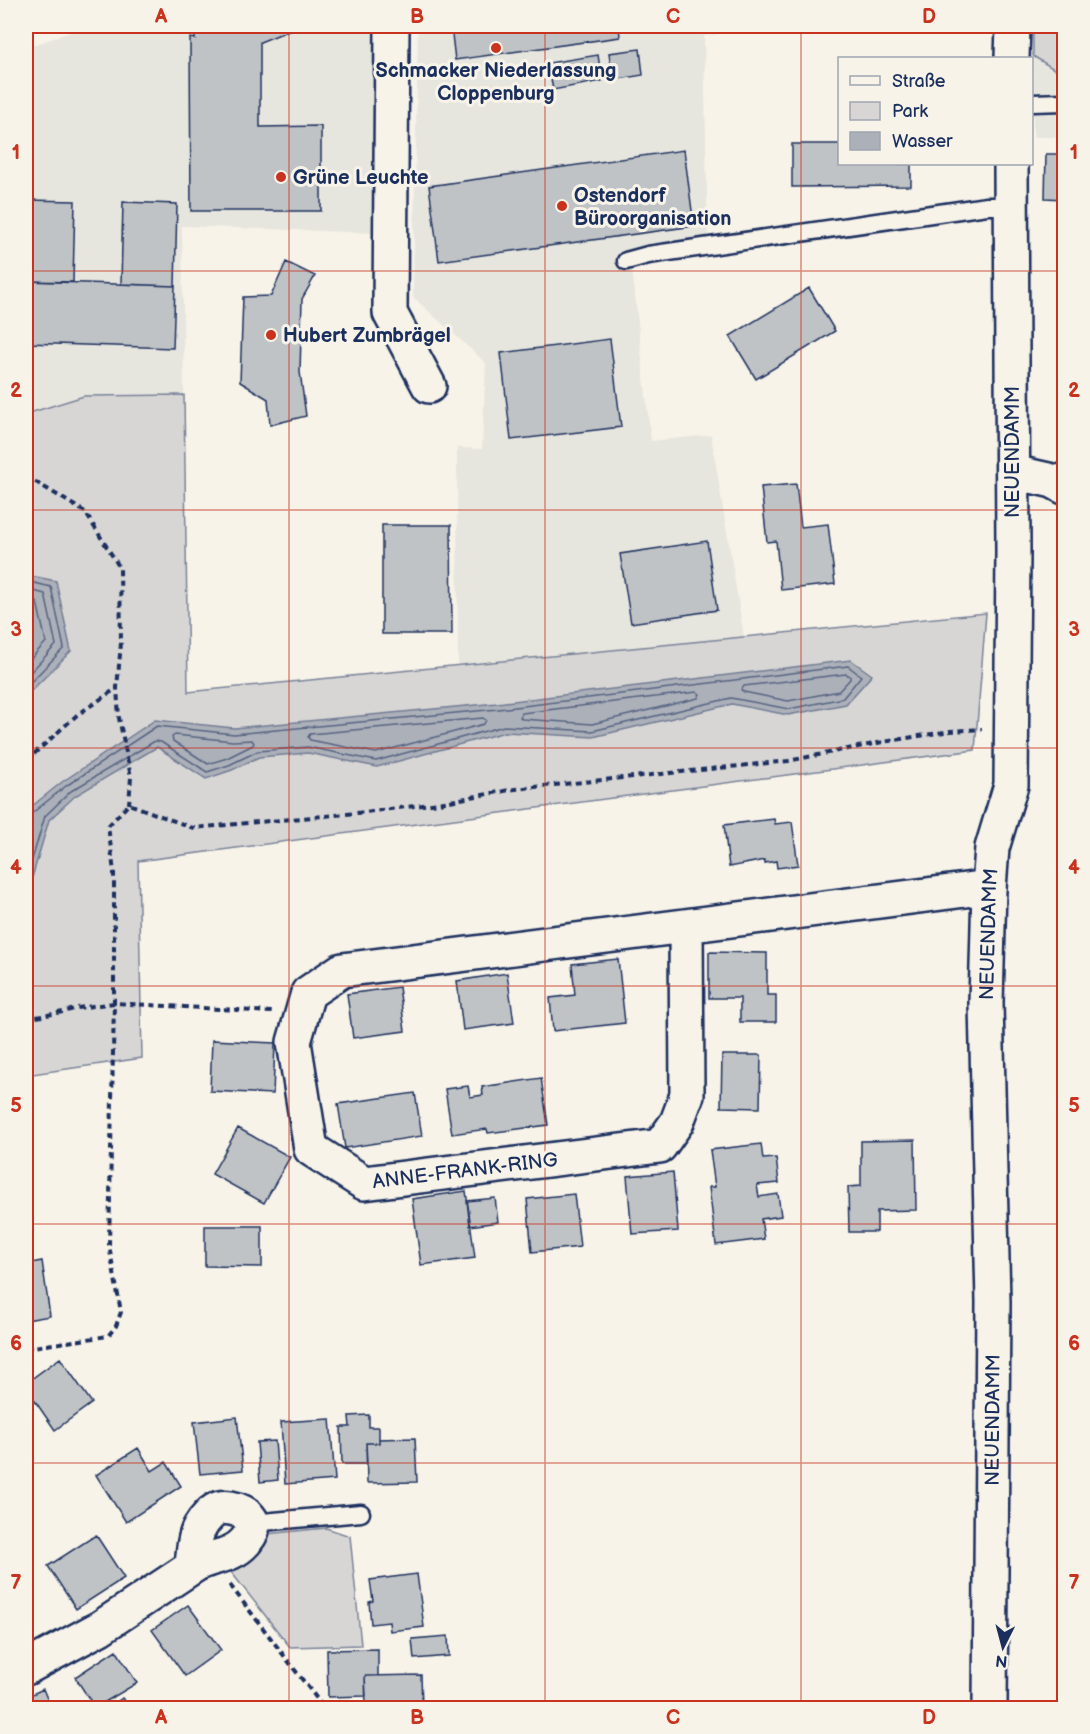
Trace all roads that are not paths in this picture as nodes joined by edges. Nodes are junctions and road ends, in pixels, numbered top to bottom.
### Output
1 (392, 26) edge
2 (1013, 26) edge
3 (1012, 57) edge
4 (1065, 102) edge
5 (1033, 103) edge
6 (1011, 165) edge
7 (1011, 206) junction
8 (626, 261) dead end
9 (429, 386) dead end
10 (1013, 472) junction
11 (1065, 487) edge
12 (989, 888) junction
13 (686, 926) junction
14 (361, 1513) dead end
15 (252, 1523) junction
16 (201, 1563) junction
17 (26, 1668) edge
18 (990, 1708) edge

1 - 9 street
2 - 3 street
4 - 5 lane
6 - 7 street, NEUENDAMM
7 - 8 lane
7 - 10 street, NEUENDAMM
10 - 11 street
10 - 12 street, NEUENDAMM
12 - 13 street, ANNE-FRANK-RING
12 - 18 street, NEUENDAMM
13 - 13 street, ANNE-FRANK-RING
14 - 15 lane
15 - 16 street
15 - 16 street
16 - 17 street

